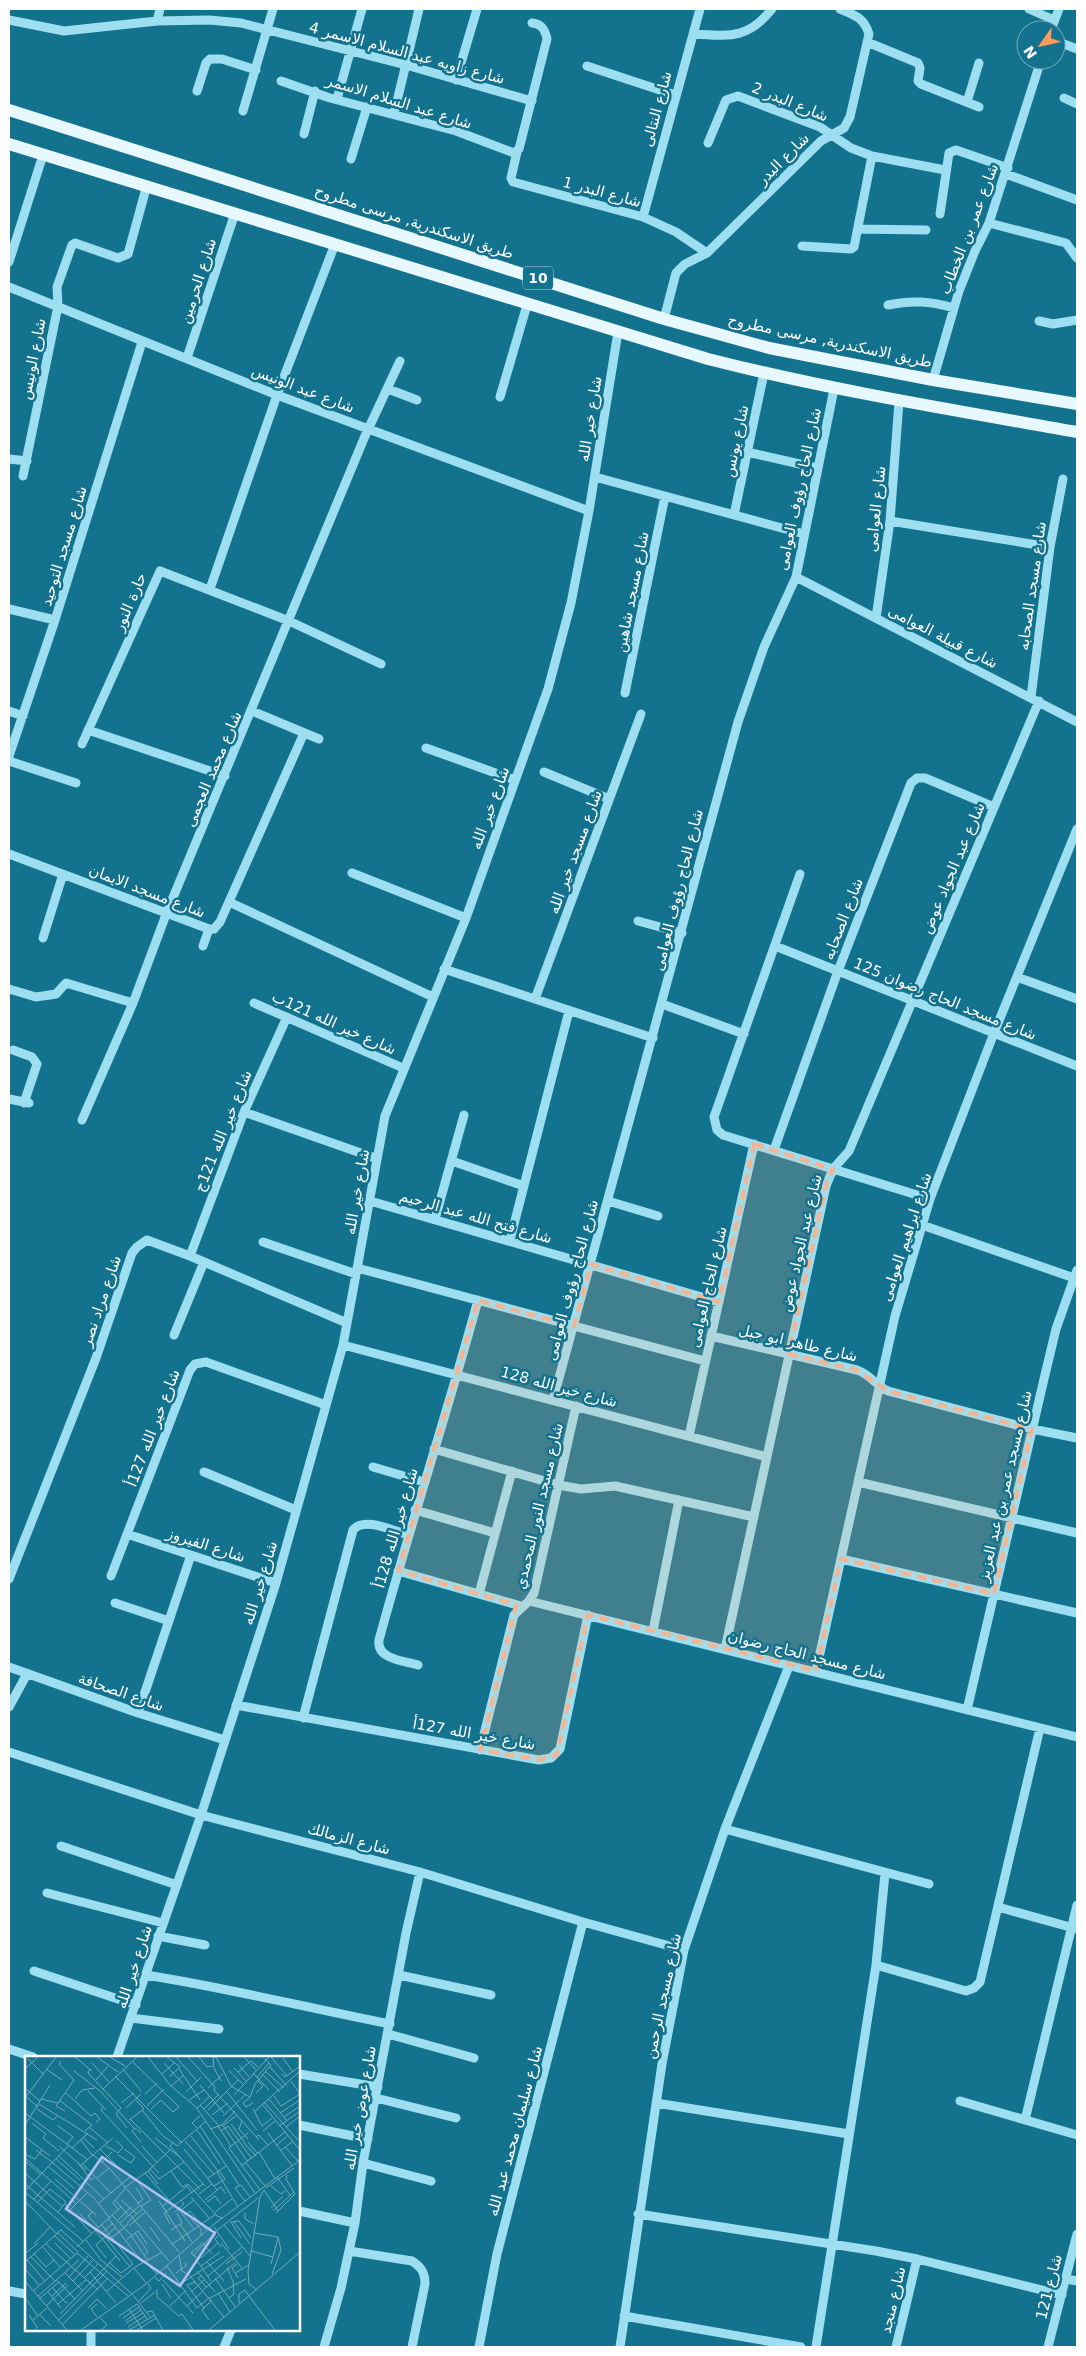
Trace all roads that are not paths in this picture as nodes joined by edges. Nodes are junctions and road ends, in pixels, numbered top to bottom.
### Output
1 (160, 9) edge
2 (273, 9) edge
3 (362, 9) edge
4 (420, 9) edge
5 (477, 9) edge
6 (700, 9) edge
7 (772, 9) edge
8 (840, 9) edge
9 (1029, 9) edge
10 (1059, 9) edge
11 (9, 20) edge
12 (1054, 20) joint
13 (157, 21) junction
14 (532, 23) dead end
15 (267, 29) junction
16 (693, 34) junction
17 (867, 42) junction
18 (350, 51) junction
19 (979, 64) dead end
20 (406, 65) junction
21 (587, 66) dead end
22 (256, 70) junction
23 (1038, 70) edge
24 (456, 80) junction
25 (281, 81) dead end
26 (197, 91) dead end
27 (315, 91) junction
28 (675, 95) junction
29 (1064, 98) dead end
30 (337, 99) junction
31 (532, 101) junction
32 (967, 102) junction
33 (1077, 104) edge
34 (979, 106) dead end
35 (367, 107) junction
36 (9, 110) edge
37 (244, 111) dead end
38 (394, 114) junction
39 (304, 134) dead end
40 (832, 135) junction
41 (708, 143) dead end
42 (9, 144) edge
43 (517, 152) junction
44 (42, 155) junction
45 (872, 156) junction
46 (351, 159) dead end
47 (945, 170) junction
48 (1007, 171) junction
49 (147, 185) junction
50 (1077, 200) edge
51 (235, 213) junction
52 (940, 214) dead end
53 (643, 217) junction
54 (989, 223) junction
55 (858, 229) junction
56 (926, 230) dead end
57 (335, 244) junction
58 (802, 246) dead end
59 (707, 253) junction
60 (1077, 258) edge
61 (9, 262) edge
62 (9, 286) edge
63 (527, 305) junction
64 (888, 305) dead end
65 (58, 306) junction
66 (954, 308) junction
67 (664, 319) junction
68 (1077, 320) edge
69 (1040, 321) dead end
70 (618, 332) junction
71 (142, 342) junction
72 (187, 358) junction
73 (400, 361) dead end
74 (764, 373) junction
75 (933, 380) junction
76 (388, 389) junction
77 (834, 389) junction
78 (276, 395) junction
79 (500, 397) dead end
80 (417, 400) dead end
81 (899, 402) junction
82 (1077, 404) edge
83 (369, 430) junction
84 (1077, 432) edge
85 (747, 452) junction
86 (9, 459) edge
87 (27, 461) junction
88 (817, 468) junction
89 (24, 476) dead end
90 (595, 477) junction
91 (1063, 479) dead end
92 (665, 496) junction
93 (589, 510) junction
94 (734, 515) junction
95 (890, 521) junction
96 (804, 534) junction
97 (1050, 547) junction
98 (796, 577) junction
99 (210, 589) junction
100 (9, 609) edge
101 (876, 618) junction
102 (55, 620) junction
103 (289, 621) junction
104 (381, 664) dead end
105 (625, 693) dead end
106 (1035, 699) junction
107 (9, 711) edge
108 (252, 711) junction
109 (641, 714) dead end
110 (23, 716) junction
111 (1077, 722) edge
112 (88, 730) junction
113 (304, 733) junction
114 (319, 739) dead end
115 (82, 744) dead end
116 (426, 748) dead end
117 (9, 756) edge
118 (9, 761) edge
119 (544, 772) dead end
120 (224, 776) junction
121 (515, 780) junction
122 (76, 783) dead end
123 (609, 799) junction
124 (994, 807) junction
125 (1077, 828) edge
126 (9, 854) edge
127 (352, 873) dead end
128 (63, 874) junction
129 (800, 874) dead end
130 (229, 902) junction
131 (167, 912) junction
132 (466, 918) junction
133 (638, 921) dead end
134 (209, 929) junction
135 (682, 934) junction
136 (43, 938) dead end
137 (203, 946) dead end
138 (775, 946) junction
139 (444, 969) junction
140 (838, 971) junction
141 (1017, 977) junction
142 (9, 989) edge
143 (433, 997) junction
144 (535, 999) junction
145 (1077, 999) edge
146 (912, 1000) junction
147 (133, 1003) junction
148 (254, 1003) dead end
149 (662, 1004) junction
150 (569, 1010) junction
151 (287, 1017) junction
152 (994, 1033) junction
153 (744, 1034) junction
154 (653, 1038) junction
155 (13, 1050) dead end
156 (1077, 1066) edge
157 (403, 1068) junction
158 (9, 1099) edge
159 (244, 1112) junction
160 (464, 1114) dead end
161 (82, 1120) dead end
162 (754, 1144) junction
163 (774, 1150) junction
164 (376, 1158) junction
165 (452, 1161) junction
166 (834, 1169) junction
167 (524, 1186) junction
168 (930, 1199) junction
169 (370, 1201) junction
170 (608, 1201) junction
171 (658, 1216) dead end
172 (435, 1219) junction
173 (922, 1225) junction
174 (510, 1240) junction
175 (263, 1242) dead end
176 (190, 1256) junction
177 (204, 1262) junction
178 (591, 1264) junction
179 (357, 1271) junction
180 (1076, 1275) edge
181 (478, 1300) junction
182 (718, 1302) junction
183 (347, 1323) junction
184 (574, 1326) junction
185 (174, 1335) dead end
186 (711, 1336) junction
187 (343, 1345) junction
188 (789, 1354) junction
189 (705, 1361) junction
190 (458, 1375) junction
191 (880, 1388) junction
192 (553, 1400) junction
193 (326, 1405) junction
194 (576, 1406) junction
195 (1032, 1429) junction
196 (689, 1436) junction
197 (1077, 1438) edge
198 (434, 1449) junction
199 (767, 1457) junction
200 (373, 1467) dead end
201 (512, 1471) junction
202 (204, 1472) dead end
203 (424, 1482) junction
204 (858, 1482) junction
205 (558, 1485) junction
206 (679, 1500) junction
207 (296, 1510) junction
208 (416, 1510) junction
209 (754, 1517) junction
210 (1011, 1518) junction
211 (495, 1533) junction
212 (1077, 1533) edge
213 (127, 1534) junction
214 (408, 1535) junction
215 (191, 1555) junction
216 (841, 1559) junction
217 (398, 1571) junction
218 (111, 1576) dead end
219 (9, 1579) edge
220 (276, 1582) junction
221 (479, 1594) junction
222 (994, 1594) junction
223 (114, 1603) dead end
224 (525, 1604) junction
225 (1077, 1613) edge
226 (588, 1616) junction
227 (169, 1621) junction
228 (653, 1631) junction
229 (725, 1648) junction
230 (418, 1665) dead end
231 (789, 1666) junction
232 (9, 1667) edge
233 (816, 1671) junction
234 (27, 1674) junction
235 (236, 1706) junction
236 (9, 1707) edge
237 (967, 1710) junction
238 (138, 1713) junction
239 (303, 1718) junction
240 (1040, 1728) junction
241 (1077, 1736) edge
242 (225, 1740) junction
243 (480, 1750) junction
244 (9, 1752) edge
245 (201, 1815) junction
246 (725, 1829) junction
247 (61, 1846) dead end
248 (420, 1872) junction
249 (885, 1874) junction
250 (177, 1884) junction
251 (929, 1884) dead end
252 (47, 1893) dead end
253 (1077, 1905) edge
254 (998, 1907) junction
255 (583, 1922) junction
256 (163, 1923) junction
257 (1074, 1928) edge
258 (158, 1936) junction
259 (205, 1945) dead end
260 (684, 1950) junction
261 (876, 1965) junction
262 (34, 1971) dead end
263 (146, 1975) junction
264 (399, 1975) junction
265 (491, 1995) dead end
266 (136, 2005) junction
267 (131, 2018) junction
268 (390, 2024) junction
269 (219, 2029) dead end
270 (388, 2034) junction
271 (9, 2049) edge
272 (31, 2056) edge
273 (117, 2056) edge
274 (474, 2058) dead end
275 (300, 2074) edge
276 (378, 2088) junction
277 (376, 2098) junction
278 (960, 2101) dead end
279 (656, 2103) junction
280 (456, 2118) dead end
281 (1024, 2120) junction
282 (300, 2125) edge
283 (849, 2134) junction
284 (1077, 2135) edge
285 (368, 2139) junction
286 (363, 2163) junction
287 (431, 2181) dead end
288 (300, 2212) edge
289 (638, 2214) junction
290 (355, 2223) junction
291 (1077, 2234) edge
292 (833, 2243) junction
293 (349, 2251) junction
294 (917, 2259) junction
295 (1066, 2279) junction
296 (1077, 2281) edge
297 (9, 2291) edge
298 (25, 2294) edge
299 (1062, 2295) junction
300 (624, 2316) junction
301 (91, 2331) edge
302 (231, 2331) edge
303 (90, 2347) edge
304 (224, 2347) edge
305 (324, 2347) edge
306 (412, 2347) edge
307 (479, 2347) edge
308 (620, 2347) edge
309 (801, 2347) edge
310 (816, 2347) edge
311 (896, 2347) edge
312 (1048, 2347) edge

1 - 13 street
2 - 15 street
3 - 18 street
4 - 20 street
5 - 24 street
6 - 16 street, شارع النتالى
7 - 16 street
8 - 17 street, شارع البدر
9 - 12 street
10 - 12 street
11 - 13 street, شارع زاويه عبد السلام الاسمر 4
13 - 15 street, شارع زاويه عبد السلام الاسمر 4
14 - 31 street
15 - 18 street, شارع زاويه عبد السلام الاسمر 4
15 - 22 street
16 - 28 street, شارع النتالى
17 - 32 street
17 - 40 street, شارع البدر
18 - 20 street, شارع زاويه عبد السلام الاسمر 4
18 - 30 street
19 - 32 street
20 - 24 street, شارع زاويه عبد السلام الاسمر 4
20 - 38 street
21 - 28 street
22 - 26 street
22 - 37 street
23 - 48 street, شارع عمر بن الخطاب
24 - 31 street, شارع زاويه عبد السلام الاسمر 4
25 - 27 street, شارع عبد السلام الاسمر
27 - 30 street, شارع عبد السلام الاسمر
27 - 39 street
28 - 53 street, شارع النتالى
29 - 33 street
30 - 35 street, شارع عبد السلام الاسمر
31 - 43 street
32 - 34 street
35 - 38 street, شارع عبد السلام الاسمر
35 - 46 street
36 - 67 main road, طريق الاسكندرية, مرسى مطروح / 10
38 - 43 street, شارع عبد السلام الاسمر
40 - 41 street, شارع البدر 2
40 - 45 street, شارع البدر 2
40 - 59 street, شارع البدر
42 - 44 main road, 10
43 - 53 street, شارع البدر 1
44 - 49 main road, 10
44 - 61 street
45 - 47 street, شارع البدر 2
45 - 55 street
47 - 48 street
47 - 52 street
48 - 50 street
48 - 54 street, شارع عمر بن الخطاب
49 - 51 main road, 10
49 - 65 street, شارع الونيس
51 - 57 main road, 10
51 - 72 street, شارع الحرمين
53 - 59 street, شارع البدر 1
54 - 60 street
54 - 66 street, شارع عمر بن الخطاب
55 - 56 street
55 - 58 street
57 - 63 main road, 10
57 - 78 street
59 - 67 street, شارع البدر
62 - 65 street, شارع عبد الونيس
63 - 70 main road, 10
63 - 79 street
64 - 66 street
65 - 71 street, شارع عبد الونيس
65 - 87 street, شارع الونيس
66 - 75 street, شارع عمر بن الخطاب
67 - 75 main road, طريق الاسكندرية, مرسى مطروح / 10
68 - 69 street
70 - 74 main road, 10
70 - 90 street, شارع خير الله
71 - 72 street, شارع عبد الونيس
71 - 102 street, شارع مسجد التوحيد
72 - 78 street, شارع عبد الونيس
73 - 76 street, شارع محمد العجمى
74 - 77 main road, 10
74 - 85 street, شارع يونس
75 - 82 main road, طريق الاسكندرية, مرسى مطروح / 10
76 - 80 street
76 - 83 street, شارع محمد العجمى
77 - 81 main road, 10
77 - 88 street, شارع الحاج رؤوف العوامى
78 - 83 street, شارع عبد الونيس
78 - 99 street
81 - 84 main road, 10
81 - 95 street, شارع العوامى
83 - 93 street, شارع عبد الونيس
83 - 103 street, شارع محمد العجمى
85 - 88 street
85 - 94 street, شارع يونس
86 - 87 street
87 - 89 street, شارع الونيس
88 - 96 street, شارع الحاج رؤوف العوامى
90 - 92 street
90 - 93 street, شارع خير الله
91 - 97 street, شارع مسجد الصحابه
92 - 94 street
92 - 105 street, شارع مسجد شاهين
93 - 121 street, شارع خير الله
94 - 96 street
95 - 97 street
95 - 101 street, شارع العوامى
96 - 98 street, شارع الحاج رؤوف العوامى
97 - 106 street, شارع مسجد الصحابه
98 - 101 street, شارع قبيلة العوامى
98 - 135 street, شارع الحاج رؤوف العوامى
99 - 103 street, حارة النور
99 - 112 street, حارة النور
100 - 102 street
101 - 106 street, شارع قبيلة العوامى
102 - 110 street, شارع مسجد التوحيد
103 - 104 street, حارة النور
103 - 108 street, شارع محمد العجمى
106 - 111 street, شارع قبيلة العوامى
106 - 124 street, شارع عبد الجواد عوض
107 - 110 street
108 - 113 street
108 - 120 street, شارع محمد العجمى
109 - 123 street, شارع مسجد خير الله
110 - 117 street, شارع مسجد التوحيد
112 - 115 street, حارة النور
112 - 120 street
113 - 114 street
113 - 130 street, شارع مسجد الايمان
116 - 121 street
118 - 122 street
119 - 123 street
120 - 131 street, شارع محمد العجمى
121 - 132 street, شارع خير الله
123 - 144 street, شارع مسجد خير الله
124 - 140 street, شارع الصحابه
124 - 146 street, شارع عبد الجواد عوض
125 - 141 street, شارع ابراهيم العوامى
126 - 128 street, شارع مسجد الايمان
127 - 132 street
128 - 131 street, شارع مسجد الايمان
128 - 136 street
129 - 138 street
130 - 134 street, شارع مسجد الايمان
130 - 143 street
131 - 134 street, شارع مسجد الايمان
131 - 147 street, شارع محمد العجمى
132 - 139 street, شارع خير الله
133 - 135 street
134 - 137 street
135 - 149 street, شارع الحاج رؤوف العوامى
138 - 140 street, شارع مسجد الحاج رضوان 125
138 - 153 street
139 - 143 street, شارع خير الله
139 - 144 street
140 - 146 street, شارع مسجد الحاج رضوان 125
140 - 163 street, شارع الصحابه
141 - 145 street
141 - 152 street, شارع ابراهيم العوامى
142 - 147 street
143 - 157 street, شارع خير الله
144 - 150 street
146 - 152 street, شارع مسجد الحاج رضوان 125
146 - 166 street, شارع عبد الجواد عوض
147 - 161 street, شارع محمد العجمى
148 - 151 street, شارع خير الله 121ب
149 - 153 street
149 - 154 street, شارع الحاج رؤوف العوامى
150 - 154 street
150 - 167 street
151 - 157 street, شارع خير الله 121ب
151 - 159 street, شارع خير الله 121ج
152 - 156 street, شارع مسجد الحاج رضوان 125
152 - 168 street, شارع ابراهيم العوامى
153 - 162 street
154 - 170 street, شارع الحاج رؤوف العوامى
155 - 158 street
157 - 164 street, شارع خير الله
159 - 164 street
159 - 176 street, شارع خير الله 121ج
160 - 165 street
162 - 163 street
162 - 182 street, شارع الحاج العوامى
163 - 166 street
164 - 169 street, شارع خير الله
165 - 167 street
165 - 172 street
166 - 168 street
166 - 188 street, شارع عبد الجواد عوض
167 - 174 street
168 - 173 street, شارع ابراهيم العوامى
169 - 172 street, شارع فتح الله عبد الرحيم
169 - 179 street, شارع خير الله
170 - 171 street
170 - 178 street, شارع الحاج رؤوف العوامى
172 - 174 street, شارع فتح الله عبد الرحيم
173 - 180 street
173 - 191 street, شارع ابراهيم العوامى
174 - 178 street, شارع فتح الله عبد الرحيم
175 - 179 street
176 - 177 street, شارع مراد نصر
176 - 219 street, شارع مراد نصر
177 - 183 street, شارع مراد نصر
177 - 185 street
178 - 182 street, شارع فتح الله عبد الرحيم
178 - 184 street, شارع الحاج رؤوف العوامى
179 - 181 street
179 - 183 street, شارع خير الله
180 - 195 street, شارع مسجد عمر بن عبد العزيز
181 - 184 street
181 - 190 street, شارع خير الله 128أ
182 - 186 street, شارع الحاج العوامى
183 - 187 street, شارع خير الله
184 - 189 street
184 - 192 street, شارع الحاج رؤوف العوامى
186 - 188 street, شارع طاهر ابو جبل
186 - 189 street, شارع الحاج العوامى
187 - 190 street, شارع خير الله 128
187 - 193 street, شارع خير الله
188 - 191 street, شارع طاهر ابو جبل
188 - 199 street, شارع عبد الجواد عوض
189 - 196 street, شارع الحاج العوامى
190 - 192 street, شارع خير الله 128
190 - 198 street, شارع خير الله 128أ
191 - 195 street, شارع طاهر ابو جبل
191 - 204 street, شارع ابراهيم العوامى
192 - 194 street, شارع خير الله 128
193 - 207 street, شارع خير الله
193 - 213 street, شارع خير الله 127أ
194 - 196 street, شارع خير الله 128
194 - 205 street, شارع مسجد النور المحمدي
195 - 197 street, شارع طاهر ابو جبل
195 - 210 street, شارع مسجد عمر بن عبد العزيز
196 - 199 street, شارع خير الله 128
198 - 201 street
198 - 203 street, شارع خير الله 128أ
199 - 209 street, شارع عبد الجواد عوض
200 - 203 street
201 - 205 street
201 - 211 street
202 - 207 street
203 - 208 street, شارع خير الله 128أ
204 - 210 street
204 - 216 street, شارع ابراهيم العوامى
205 - 206 street
205 - 224 street, شارع مسجد النور المحمدي
206 - 209 street
206 - 228 street
207 - 220 street, شارع خير الله
208 - 211 street
208 - 214 street, شارع خير الله 128أ
209 - 229 street, شارع عبد الجواد عوض
210 - 212 street
210 - 222 street, شارع مسجد عمر بن عبد العزيز
211 - 221 street
213 - 215 street, شارع الفيروز
213 - 218 street, شارع خير الله 127أ
214 - 217 street, شارع خير الله 128أ
214 - 239 street
215 - 220 street, شارع الفيروز
215 - 227 street
216 - 222 street
216 - 233 street, شارع ابراهيم العوامى
217 - 221 street, شارع مسجد الحاج رضوان
217 - 230 street, شارع خير الله 128أ
220 - 235 street, شارع خير الله
221 - 224 street, شارع مسجد الحاج رضوان
222 - 225 street
222 - 237 street, شارع مسجد عمر بن عبد العزيز
223 - 227 street
224 - 226 street, شارع مسجد الحاج رضوان
224 - 243 street, شارع مسجد النور المحمدي
226 - 228 street, شارع مسجد الحاج رضوان
226 - 243 street, شارع خير الله 127أ
227 - 238 street
228 - 229 street, شارع مسجد الحاج رضوان
229 - 231 street, شارع مسجد الحاج رضوان
231 - 233 street, شارع مسجد الحاج رضوان
231 - 246 street, شارع مسجد الرحمن
232 - 234 street, شارع الصحافة
233 - 237 street, شارع مسجد الحاج رضوان
234 - 236 street
234 - 238 street, شارع الصحافة
235 - 239 street, شارع خير الله 127أ
235 - 242 street, شارع خير الله
237 - 240 street, شارع مسجد الحاج رضوان
238 - 242 street, شارع الصحافة
239 - 243 street, شارع خير الله 127أ
240 - 241 street, شارع مسجد الحاج رضوان
240 - 254 street
242 - 245 street, شارع خير الله
244 - 245 street, شارع الزمالك
245 - 248 street, شارع الزمالك
245 - 250 street, شارع خير الله
246 - 249 street
246 - 260 street, شارع مسجد الرحمن
247 - 250 street
248 - 255 street, شارع الزمالك
248 - 264 street, شارع عوض خير الله
249 - 251 street
249 - 261 street
250 - 256 street, شارع خير الله
252 - 256 street
253 - 257 street
254 - 257 street
254 - 261 street
255 - 260 street, شارع الزمالك
255 - 307 street, شارع سليمان محمد عبد الله
256 - 258 street, شارع خير الله
257 - 281 street
258 - 259 street
258 - 263 street, شارع خير الله
260 - 279 street, شارع مسجد الرحمن
261 - 283 street
262 - 266 street
263 - 266 street, شارع خير الله
263 - 268 street
264 - 265 street
264 - 268 street, شارع عوض خير الله
266 - 267 street, شارع خير الله
267 - 269 street
267 - 273 street, شارع خير الله
268 - 270 street, شارع عوض خير الله
270 - 274 street
270 - 276 street, شارع عوض خير الله
271 - 272 street
275 - 276 street
276 - 277 street, شارع عوض خير الله
277 - 280 street
277 - 285 street, شارع عوض خير الله
278 - 281 street
279 - 283 street
279 - 289 street, شارع مسجد الرحمن
281 - 284 street
282 - 285 street
283 - 292 street
285 - 286 street, شارع عوض خير الله
286 - 287 street
286 - 290 street, شارع عوض خير الله
288 - 290 street
289 - 292 street
289 - 300 street, شارع مسجد الرحمن
290 - 293 street, شارع عوض خير الله
291 - 295 street, شارع 121
292 - 294 street
292 - 310 street
293 - 305 street, شارع عوض خير الله
293 - 306 street
294 - 299 street
294 - 311 street, شارع منجد
295 - 296 street
295 - 299 street, شارع 121
297 - 298 street
299 - 312 street, شارع 121
300 - 308 street, شارع مسجد الرحمن
300 - 309 street
301 - 303 street
302 - 304 street

